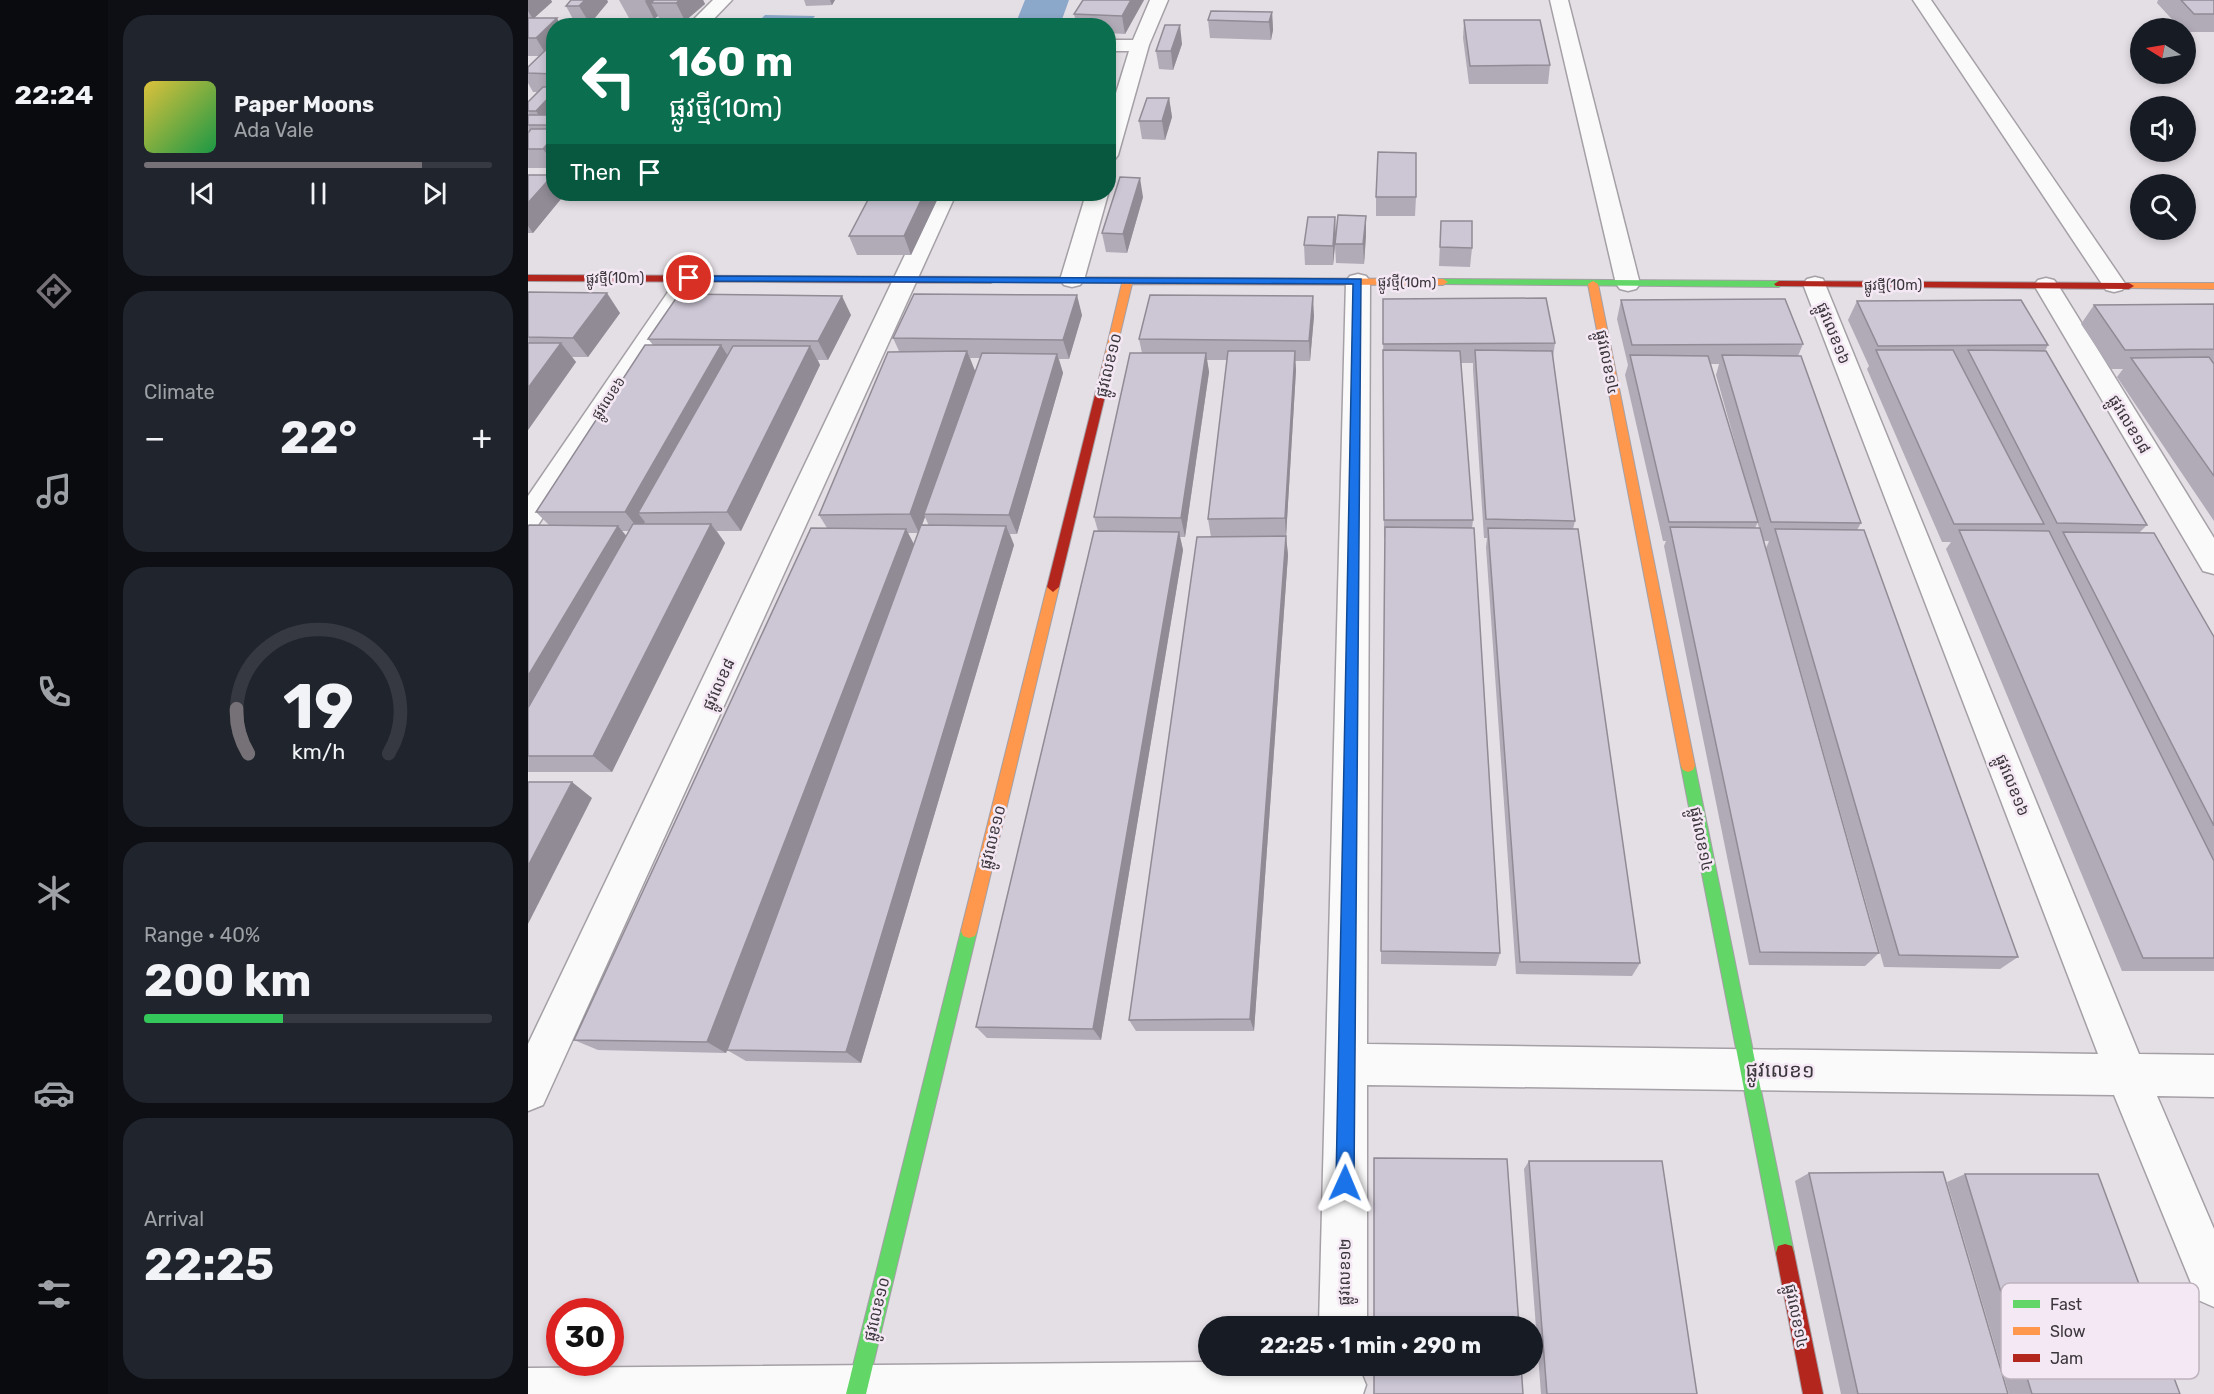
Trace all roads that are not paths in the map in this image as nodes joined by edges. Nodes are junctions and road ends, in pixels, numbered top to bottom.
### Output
1 (723, 0) edge
2 (1159, 0) edge
3 (1559, 0) edge
4 (1922, 0) edge
5 (704, 18) edge
6 (1140, 45) junction
7 (1116, 46) edge
8 (1116, 128) edge
9 (942, 201) edge
10 (1095, 201) edge
11 (528, 278) edge
12 (689, 278) junction
13 (907, 279) junction
14 (1072, 280) junction
15 (1128, 280) junction
16 (1358, 281) junction
17 (1593, 284) junction
18 (1628, 284) junction
19 (1815, 284) junction
20 (2046, 285) junction
21 (2114, 285) junction
22 (2214, 286) edge
23 (528, 518) edge
24 (2214, 563) edge
25 (1346, 1064) junction
26 (1748, 1070) junction
27 (2127, 1075) junction
28 (2214, 1076) edge
29 (528, 1090) edge
30 (2214, 1284) edge
31 (1343, 1316) edge
32 (1342, 1381) edge
33 (528, 1392) edge
34 (856, 1392) edge
35 (1813, 1394) edge

1 - 5 street
2 - 6 street
3 - 18 street
4 - 21 street
6 - 7 street
6 - 8 street
9 - 13 street, ផ្លូវលេខ៨
10 - 14 street
11 - 12 street, ផ្លូវថ្មី(10m)
12 - 13 street, ផ្លូវថ្មី(10m)
12 - 23 street, ផ្លូវលេខ៦
13 - 14 street, ផ្លូវថ្មី(10m)
13 - 29 street, ផ្លូវលេខ៨
14 - 15 street, ផ្លូវថ្មី(10m)
15 - 16 street, ផ្លូវថ្មី(10m)
15 - 34 street, ផ្លូវលេខ១០
16 - 17 street, ផ្លូវថ្មី(10m)
16 - 25 street, ផ្លូវលេខ១២
17 - 18 street, ផ្លូវថ្មី(10m)
17 - 26 street, ផ្លូវលេខ១៤
18 - 19 street, ផ្លូវថ្មី(10m)
19 - 20 street, ផ្លូវថ្មី(10m)
19 - 27 street, ផ្លូវលេខ១៦
20 - 21 street, ផ្លូវថ្មី(10m)
20 - 24 street, ផ្លូវលេខ១៨
21 - 22 street, ផ្លូវថ្មី(10m)
25 - 26 street, ផ្លូវលេខ១
25 - 31 street, ផ្លូវលេខ១២
26 - 27 street, ផ្លូវលេខ១
26 - 35 street, ផ្លូវលេខ១៤
27 - 28 street, ផ្លូវលេខ១
27 - 30 street, ផ្លូវលេខ១៦
32 - 34 street
33 - 34 street

